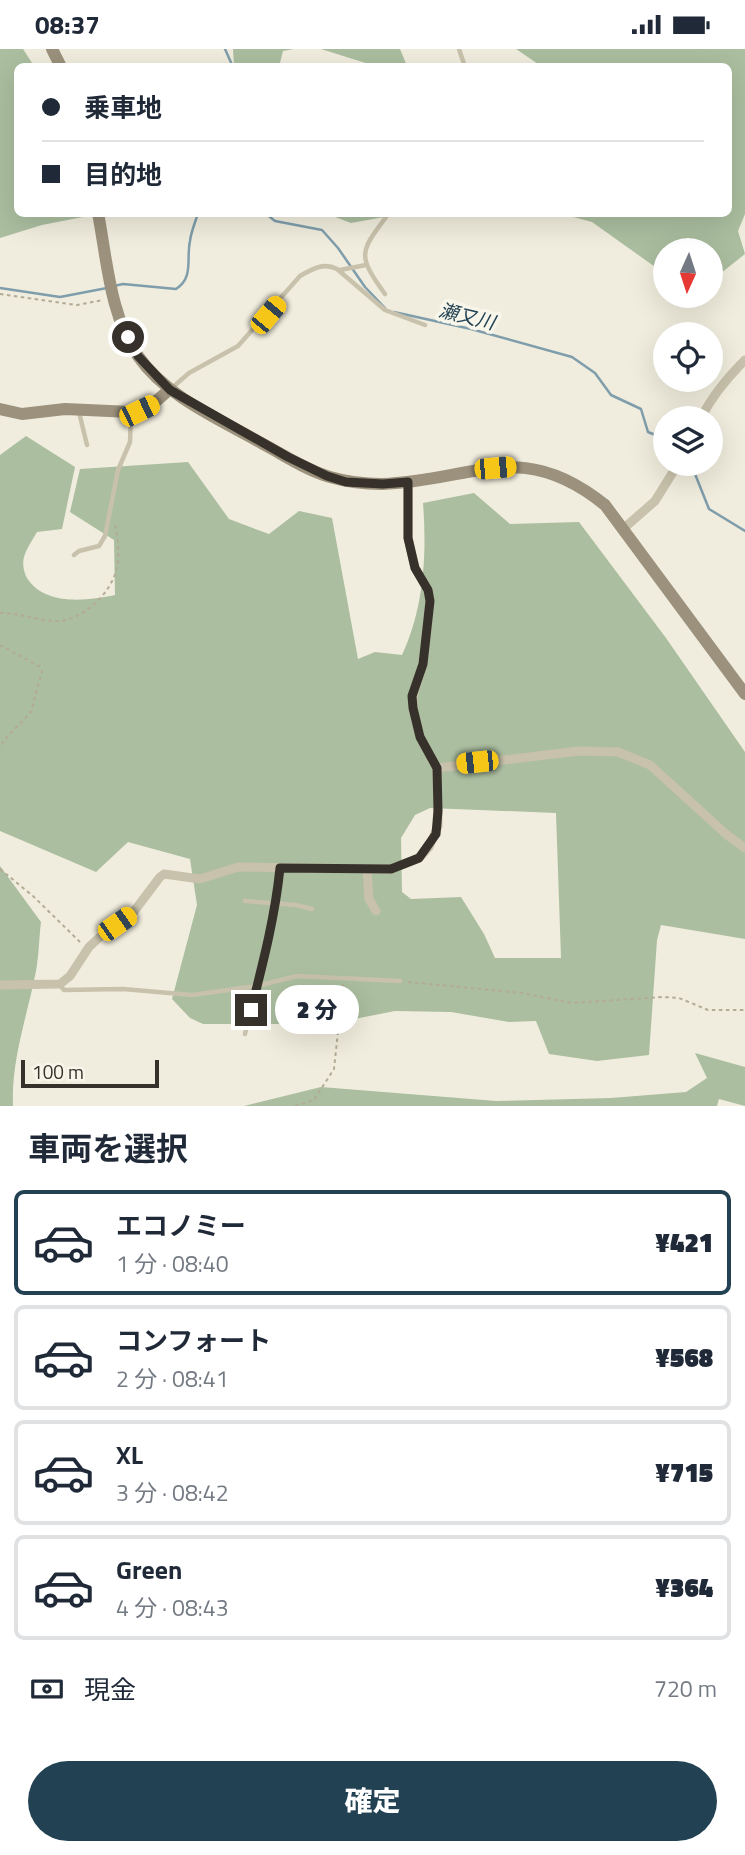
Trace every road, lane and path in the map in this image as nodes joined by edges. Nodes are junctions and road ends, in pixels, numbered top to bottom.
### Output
1 (99, 217) edge
2 (385, 217) edge
3 (366, 265) junction
4 (340, 271) junction
5 (0, 294) edge
6 (385, 294) dead end
7 (115, 298) junction
8 (425, 325) dead end
9 (745, 360) edge
10 (170, 390) junction
11 (708, 406) edge
12 (0, 409) edge
13 (78, 409) junction
14 (131, 412) junction
15 (87, 446) dead end
16 (671, 476) edge
17 (408, 482) junction
18 (113, 499) junction
19 (623, 529) junction
20 (74, 555) dead end
21 (0, 613) edge
22 (0, 645) edge
23 (745, 694) edge
24 (0, 748) edge
25 (437, 768) junction
26 (745, 848) edge
27 (280, 868) junction
28 (0, 869) edge
29 (367, 870) junction
30 (245, 901) dead end
31 (277, 903) junction
32 (312, 909) dead end
33 (376, 911) dead end
34 (88, 950) junction
35 (344, 979) junction
36 (400, 981) joint
37 (60, 984) junction
38 (0, 985) edge
39 (257, 986) junction
40 (745, 1010) edge
41 (245, 1034) dead end
42 (295, 1106) edge

1 - 7 street
2 - 3 lane
3 - 4 lane
3 - 6 lane
4 - 8 lane
4 - 10 lane
5 - 7 path
7 - 10 street
9 - 11 street
10 - 14 street
10 - 17 street
12 - 13 street
13 - 14 street
13 - 15 lane
14 - 18 lane
16 - 19 street
17 - 19 street
17 - 25 street
18 - 20 lane
18 - 21 path
19 - 23 street
22 - 24 path
25 - 26 street
25 - 29 street
27 - 29 street
27 - 31 lane
27 - 34 street
28 - 34 path
29 - 33 street
30 - 31 lane
31 - 32 lane
31 - 39 lane
34 - 37 street
35 - 36 lane
35 - 39 lane
35 - 42 path
36 - 40 path
37 - 38 street
37 - 39 lane
39 - 41 lane

